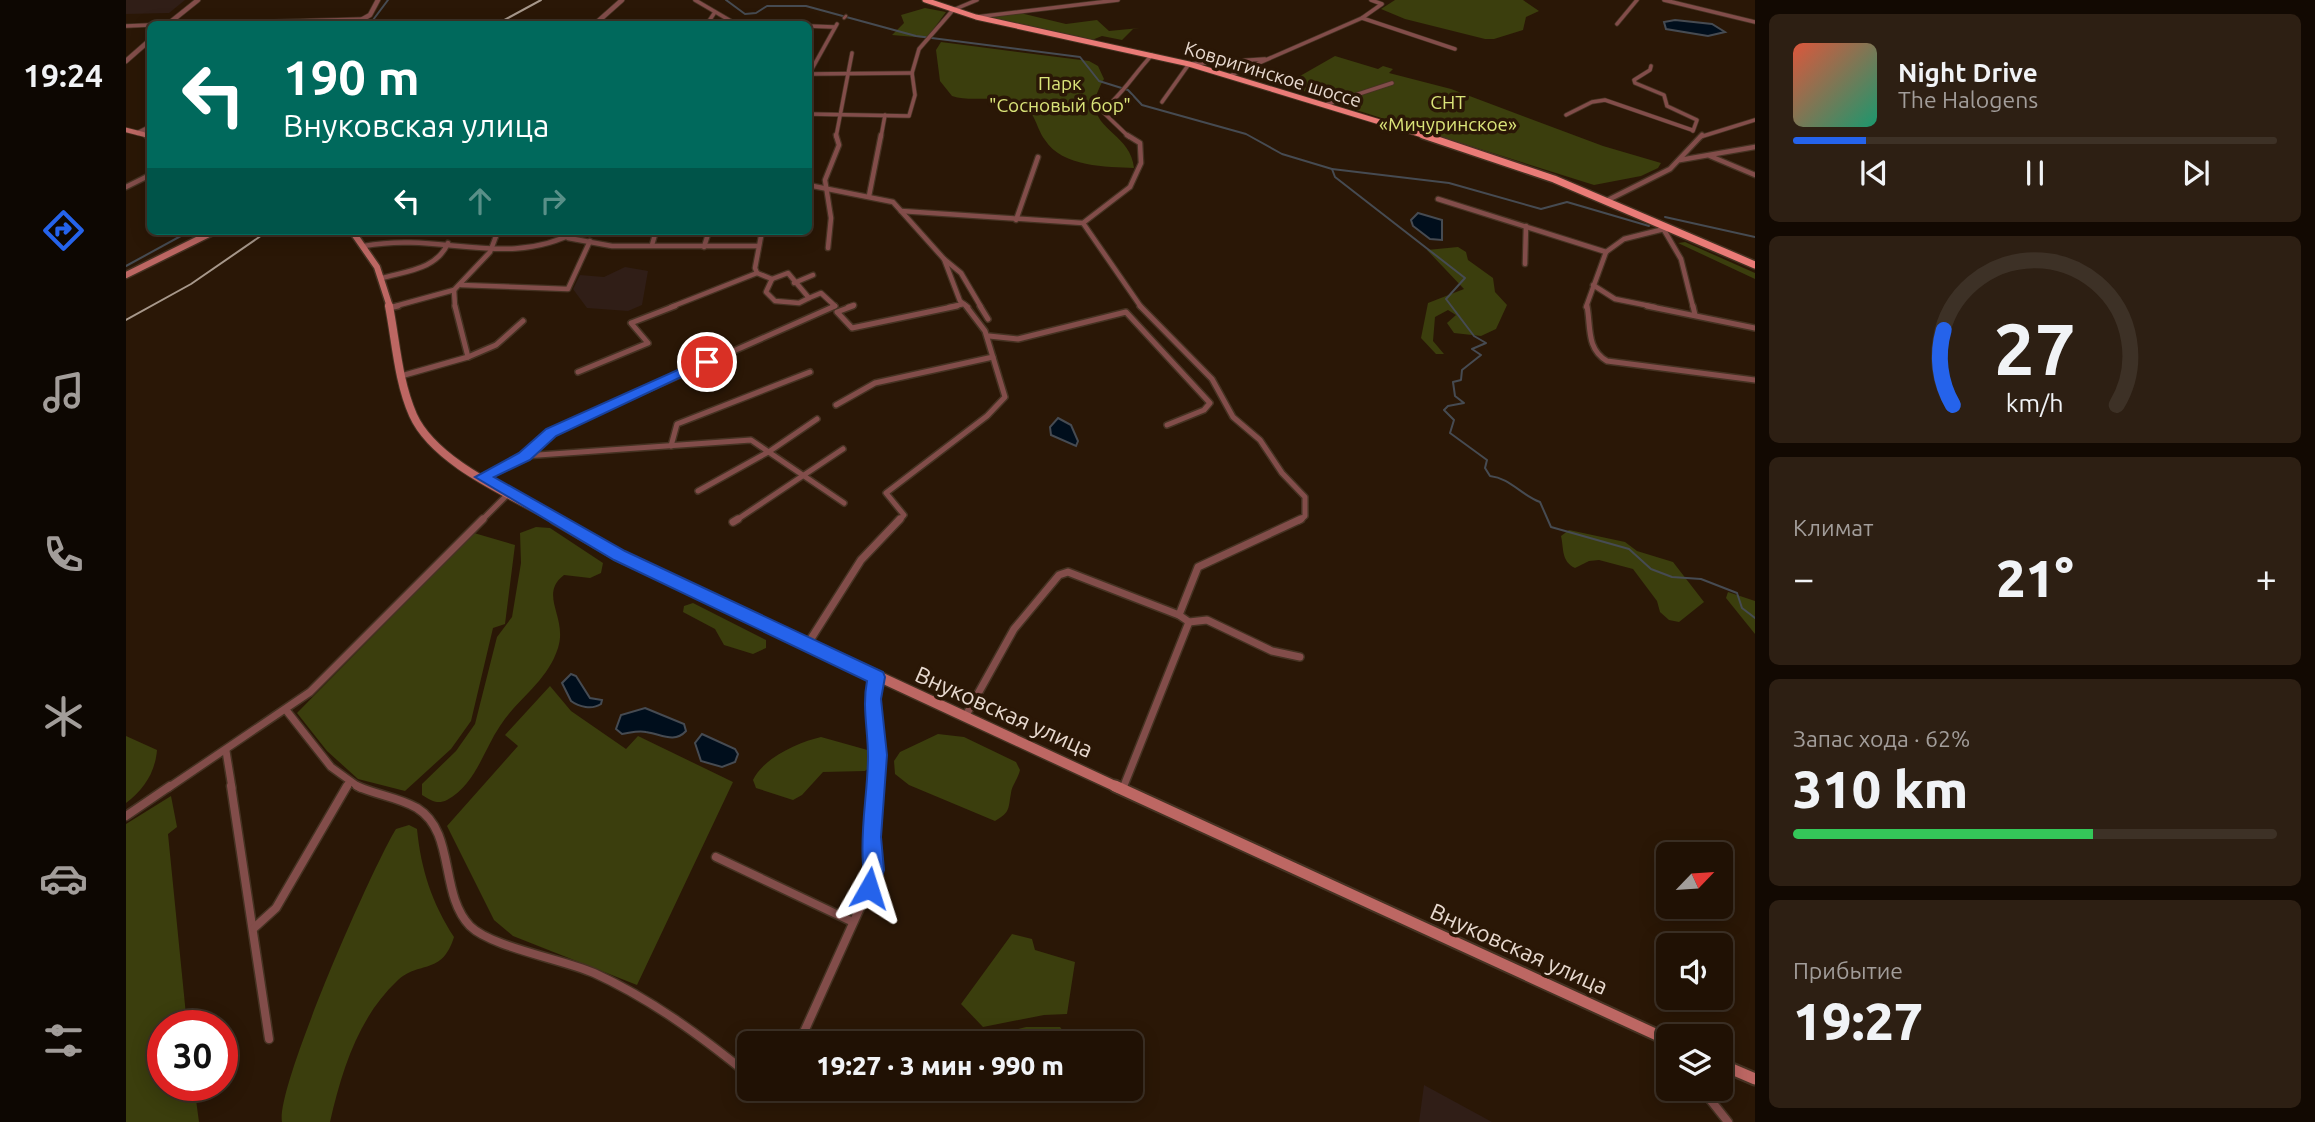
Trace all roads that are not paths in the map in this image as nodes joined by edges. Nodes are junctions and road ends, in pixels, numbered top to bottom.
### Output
1 (198, 0) edge
2 (378, 0) edge
3 (622, 0) edge
4 (695, 0) edge
5 (925, 0) edge
6 (977, 0) edge
7 (1118, 0) edge
8 (1371, 0) edge
9 (1389, 0) edge
10 (1637, 0) edge
11 (1664, 0) edge
12 (1382, 4) junction
13 (953, 10) junction
14 (715, 12) junction
15 (976, 17) junction
16 (1362, 18) junction
17 (365, 19) junction
18 (173, 21) edge
19 (292, 21) edge
20 (361, 21) edge
21 (598, 21) edge
22 (709, 21) edge
23 (731, 21) edge
24 (1755, 22) edge
25 (1617, 24) dead end
26 (126, 26) edge
27 (147, 26) edge
28 (812, 26) edge
29 (147, 43) edge
30 (1455, 49) dead end
31 (852, 53) dead end
32 (1152, 55) junction
33 (1267, 59) junction
34 (126, 61) edge
35 (1189, 64) junction
36 (1651, 66) dead end
37 (812, 69) edge
38 (912, 73) junction
39 (812, 75) edge
40 (848, 75) junction
41 (1229, 76) junction
42 (1392, 83) dead end
43 (1162, 102) dead end
44 (1325, 106) junction
45 (812, 114) edge
46 (839, 115) junction
47 (1566, 115) dead end
48 (886, 116) junction
49 (1755, 120) edge
50 (147, 129) edge
51 (126, 130) edge
52 (1692, 130) junction
53 (138, 133) junction
54 (147, 135) edge
55 (1700, 136) junction
56 (1755, 147) edge
57 (1709, 156) junction
58 (1038, 157) dead end
59 (1678, 160) junction
60 (1755, 175) edge
61 (147, 176) edge
62 (812, 186) edge
63 (126, 187) edge
64 (825, 188) junction
65 (869, 196) junction
66 (1438, 200) dead end
67 (1606, 201) junction
68 (901, 211) junction
69 (1016, 220) junction
70 (1083, 223) junction
71 (1526, 226) junction
72 (1666, 229) junction
73 (207, 235) edge
74 (355, 235) edge
75 (496, 235) edge
76 (572, 235) edge
77 (655, 235) edge
78 (708, 235) edge
79 (761, 235) edge
80 (568, 238) junction
81 (590, 242) junction
82 (448, 243) junction
83 (652, 245) junction
84 (364, 246) junction
85 (758, 246) junction
86 (704, 247) junction
87 (490, 248) junction
88 (828, 248) dead end
89 (1606, 251) junction
90 (944, 259) junction
91 (1525, 264) dead end
92 (1755, 265) edge
93 (757, 273) junction
94 (126, 275) edge
95 (813, 275) dead end
96 (382, 278) junction
97 (772, 279) junction
98 (794, 283) junction
99 (461, 285) junction
100 (1593, 285) junction
101 (454, 290) junction
102 (809, 298) junction
103 (966, 304) junction
104 (854, 305) dead end
105 (389, 309) junction
106 (1695, 315) junction
107 (988, 318) dead end
108 (523, 321) dead end
109 (1755, 328) edge
110 (989, 336) junction
111 (993, 356) junction
112 (468, 358) junction
113 (578, 372) dead end
114 (810, 372) dead end
115 (401, 376) junction
116 (1755, 380) edge
117 (836, 405) dead end
118 (817, 419) dead end
119 (1167, 425) dead end
120 (671, 446) junction
121 (843, 449) dead end
122 (770, 451) junction
123 (524, 456) junction
124 (806, 475) junction
125 (482, 477) junction
126 (698, 491) dead end
127 (509, 493) junction
128 (844, 503) dead end
129 (733, 522) dead end
130 (1179, 615) junction
131 (1189, 622) junction
132 (807, 645) junction
133 (1300, 657) dead end
134 (876, 677) junction
135 (286, 710) junction
136 (965, 717) junction
137 (226, 751) junction
138 (349, 783) junction
139 (1123, 788) junction
140 (126, 816) edge
141 (716, 857) dead end
142 (853, 922) junction
143 (254, 928) junction
144 (804, 1031) edge
145 (1656, 1034) edge
146 (269, 1039) dead end
147 (737, 1065) edge
148 (1733, 1070) edge
149 (1755, 1080) edge
150 (1711, 1101) edge
151 (1728, 1122) edge

1 - 18 street
2 - 17 street
3 - 21 street
4 - 14 street
5 - 13 main road, Ковригинское шоссе
6 - 13 street
7 - 15 street
8 - 12 street
9 - 12 street
10 - 25 street
11 - 24 street
12 - 16 street
13 - 15 main road, Ковригинское шоссе
13 - 38 street
14 - 22 street
14 - 23 street
15 - 32 main road, Ковригинское шоссе
16 - 30 street
16 - 33 street
17 - 19 street
17 - 20 street
26 - 27 street
28 - 37 street
29 - 34 street
31 - 40 street
32 - 35 main road, Ковригинское шоссе
32 - 70 street
33 - 35 street
33 - 41 street
35 - 41 main road, Ковригинское шоссе
35 - 43 street
36 - 52 street
38 - 40 street
38 - 48 street
39 - 40 street
40 - 46 street
41 - 44 main road, Ковригинское шоссе
42 - 44 street
44 - 67 main road, Ковригинское шоссе
45 - 46 street
46 - 48 street
46 - 64 street
47 - 52 street
48 - 65 street
49 - 55 street
50 - 53 street
51 - 53 main road
52 - 55 street
53 - 54 main road
55 - 59 street
56 - 57 street
57 - 59 street
57 - 60 street
58 - 69 street
59 - 67 street
61 - 63 street
62 - 64 street
64 - 65 street
64 - 88 street
65 - 68 street
66 - 71 street
67 - 72 main road, Ковригинское шоссе
68 - 69 street
68 - 90 street
69 - 70 street
70 - 130 street
71 - 89 street
71 - 91 street
72 - 89 street
72 - 92 main road, Ковригинское шоссе
72 - 106 street
73 - 94 main road
74 - 84 main road, Внуковская улица
75 - 87 street
76 - 80 street
77 - 83 street
78 - 86 street
79 - 85 street
80 - 81 street
80 - 87 street
81 - 83 street
81 - 99 street
82 - 84 street
82 - 87 street
82 - 96 street
83 - 86 street
84 - 96 main road, Внуковская улица
85 - 86 street
85 - 93 street
87 - 99 street
89 - 100 street
90 - 103 street
90 - 107 street
93 - 97 street
93 - 113 street
95 - 98 street
96 - 105 main road, Внуковская улица
97 - 98 street
97 - 102 street
98 - 102 street
99 - 101 street
100 - 106 street
100 - 116 street
101 - 105 street
101 - 112 street
102 - 123 street
103 - 104 street
103 - 110 street
105 - 115 main road, Внуковская улица
106 - 109 street
108 - 112 street
110 - 111 street
110 - 119 street
111 - 117 street
111 - 132 street
112 - 115 street
114 - 120 street
115 - 125 main road, Внуковская улица
118 - 122 street
120 - 122 street
120 - 123 street
121 - 124 street
122 - 124 street
122 - 126 street
123 - 125 street
124 - 128 street
124 - 129 street
125 - 127 main road, Внуковская улица
127 - 132 main road, Внуковская улица
127 - 135 street
130 - 131 street
130 - 136 street
131 - 133 street
131 - 139 street
132 - 134 main road, Внуковская улица
134 - 136 main road, Внуковская улица
134 - 142 street
135 - 137 street
135 - 138 street
136 - 139 main road, Внуковская улица
137 - 140 street
137 - 143 street
138 - 143 street
138 - 147 street
139 - 145 main road, Внуковская улица
141 - 142 street
142 - 144 street
143 - 146 street
148 - 149 main road
150 - 151 street

